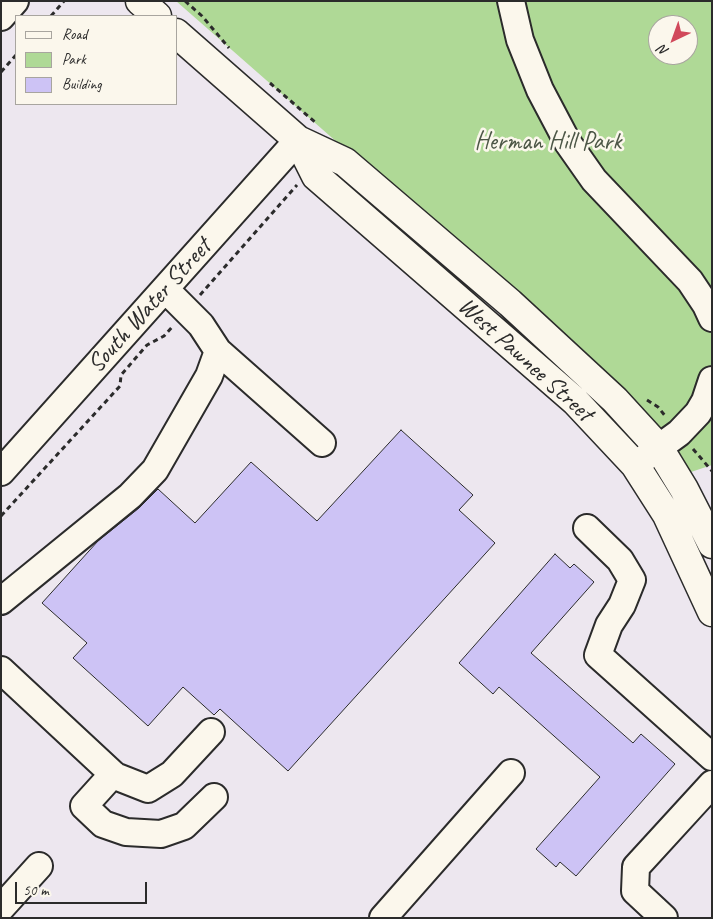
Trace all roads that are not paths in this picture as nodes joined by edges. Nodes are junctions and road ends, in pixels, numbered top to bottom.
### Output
1 (15, 1) edge
2 (140, 1) edge
3 (511, 1) edge
4 (156, 15) edge
5 (1, 17) edge
6 (178, 36) edge
7 (298, 140) junction
8 (164, 290) junction
9 (712, 318) edge
10 (218, 352) junction
11 (712, 380) edge
12 (322, 443) dead end
13 (659, 448) junction
14 (635, 466) junction
15 (1, 472) edge
16 (586, 528) dead end
17 (712, 544) edge
18 (1, 601) edge
19 (712, 612) edge
20 (1, 670) edge
21 (211, 732) dead end
22 (712, 758) edge
23 (511, 773) dead end
24 (113, 774) junction
25 (712, 784) edge
26 (214, 797) dead end
27 (39, 866) dead end
28 (1, 908) edge
29 (383, 918) edge
30 (664, 918) edge

1 - 5 street
2 - 4 main road
3 - 9 street
6 - 7 main road, West Pawnee Street
7 - 8 street, South Water Street
7 - 13 main road, West Pawnee Street
7 - 14 main road, West Pawnee Street
8 - 10 street
8 - 15 street, South Water Street
10 - 12 street
10 - 18 street
11 - 13 street
13 - 14 street
13 - 17 main road, West Pawnee Street
14 - 19 main road, West Pawnee Street
16 - 22 street
20 - 24 street
21 - 24 street
23 - 29 street
24 - 26 street
25 - 30 street
27 - 28 street

